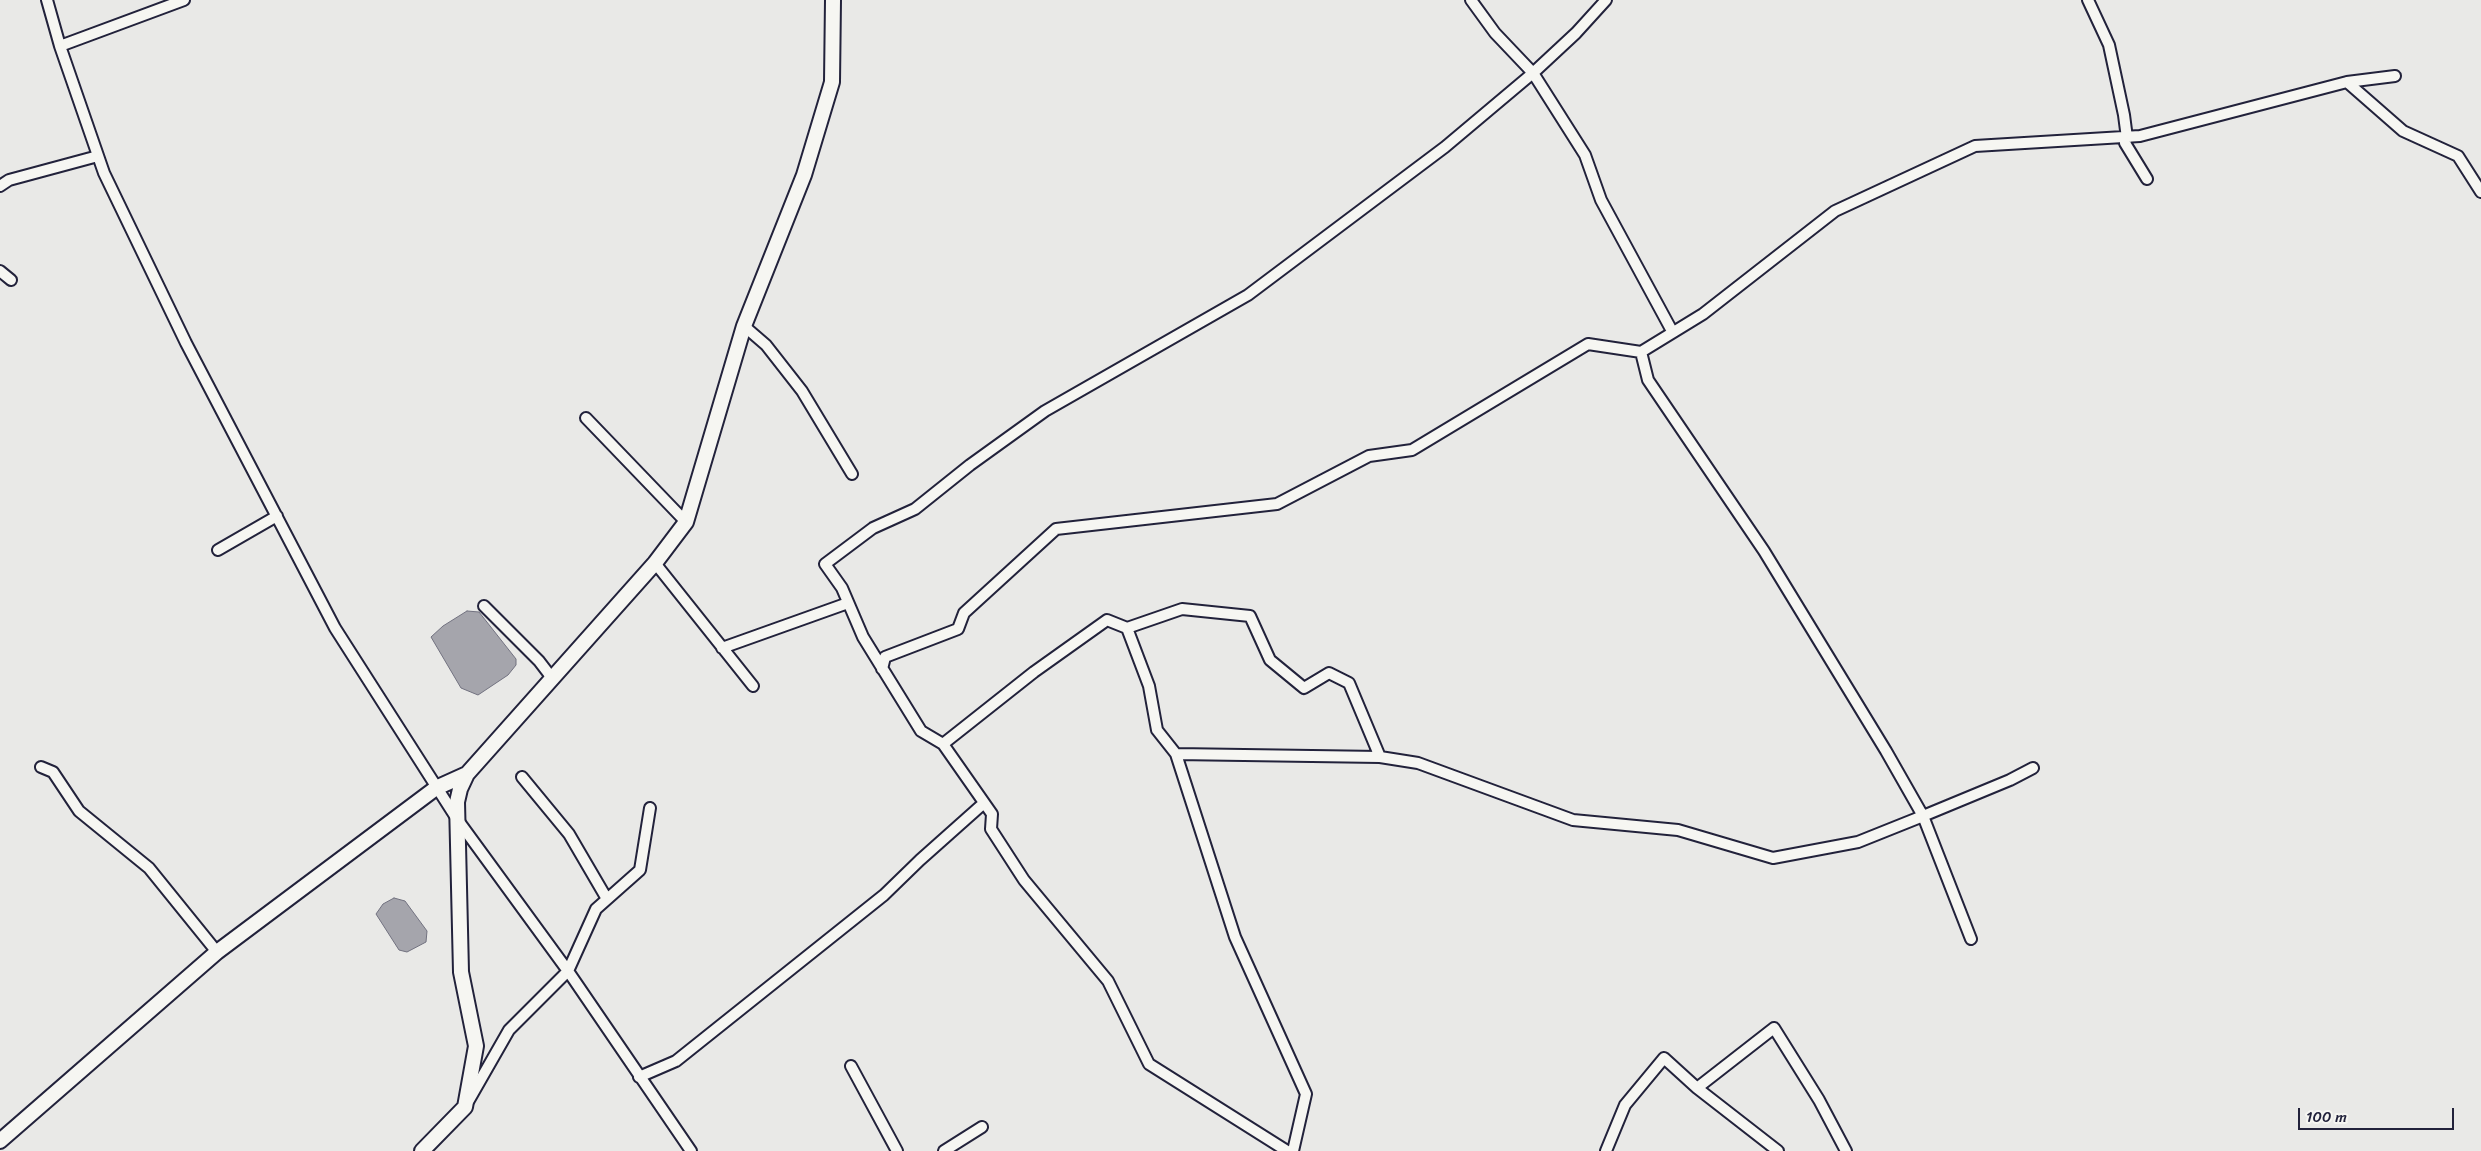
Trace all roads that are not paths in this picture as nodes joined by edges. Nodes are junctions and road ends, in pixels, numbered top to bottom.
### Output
1 (47, 0) edge
2 (184, 0) edge
3 (833, 0) edge
4 (1471, 0) edge
5 (1606, 0) edge
6 (2088, 0) edge
7 (60, 46) junction
8 (1533, 73) junction
9 (2395, 76) dead end
10 (2348, 82) junction
11 (2127, 138) junction
12 (98, 156) junction
13 (2147, 179) dead end
14 (0, 186) edge
15 (2481, 192) edge
16 (0, 271) edge
17 (11, 280) dead end
18 (744, 326) junction
19 (1672, 332) junction
20 (1641, 352) junction
21 (586, 418) dead end
22 (852, 474) dead end
23 (277, 516) junction
24 (686, 522) junction
25 (218, 550) dead end
26 (655, 563) junction
27 (848, 603) junction
28 (484, 606) dead end
29 (1127, 628) junction
30 (722, 648) junction
31 (882, 668) junction
32 (552, 678) junction
33 (753, 686) dead end
34 (943, 744) junction
35 (1176, 754) junction
36 (1380, 757) junction
37 (40, 767) dead end
38 (2033, 768) dead end
39 (467, 774) junction
40 (522, 777) dead end
41 (436, 788) junction
42 (984, 803) junction
43 (650, 808) dead end
44 (1923, 816) junction
45 (457, 820) junction
46 (607, 899) junction
47 (1971, 939) dead end
48 (217, 952) junction
49 (568, 971) junction
50 (852, 1066) dead end
51 (639, 1077) junction
52 (1697, 1088) junction
53 (465, 1107) junction
54 (982, 1127) dead end
55 (0, 1141) edge
56 (422, 1151) edge
57 (691, 1151) edge
58 (897, 1151) edge
59 (944, 1151) edge
60 (1287, 1151) edge
61 (1293, 1151) edge
62 (1606, 1151) edge
63 (1778, 1151) edge
64 (1846, 1151) edge

1 - 7 street
2 - 7 street
3 - 18 main road
4 - 8 street
5 - 8 street
6 - 11 street
7 - 12 street
8 - 19 street
8 - 27 street
9 - 10 street
10 - 11 street
10 - 15 street
11 - 13 street
11 - 19 street
12 - 14 street
12 - 23 street
16 - 17 street
18 - 22 street
18 - 24 main road
19 - 20 street
20 - 31 street
20 - 44 street
21 - 24 street
23 - 25 street
23 - 41 street
24 - 26 main road
26 - 30 street
26 - 32 main road
27 - 30 street
27 - 31 street
28 - 32 street
29 - 34 street
29 - 35 street
29 - 36 street
30 - 33 street
31 - 34 street
32 - 39 main road
34 - 42 street
35 - 36 street
35 - 61 street
36 - 44 street
37 - 48 street
38 - 44 street
39 - 41 main road
39 - 45 main road
40 - 46 street
41 - 45 street
41 - 48 main road
42 - 51 street
42 - 60 street
43 - 46 street
44 - 47 street
45 - 49 street
45 - 53 main road
46 - 49 street
48 - 55 main road
49 - 51 street
49 - 53 street
50 - 58 street
51 - 57 street
52 - 62 street
52 - 63 street
52 - 64 street
53 - 56 main road
54 - 59 street

